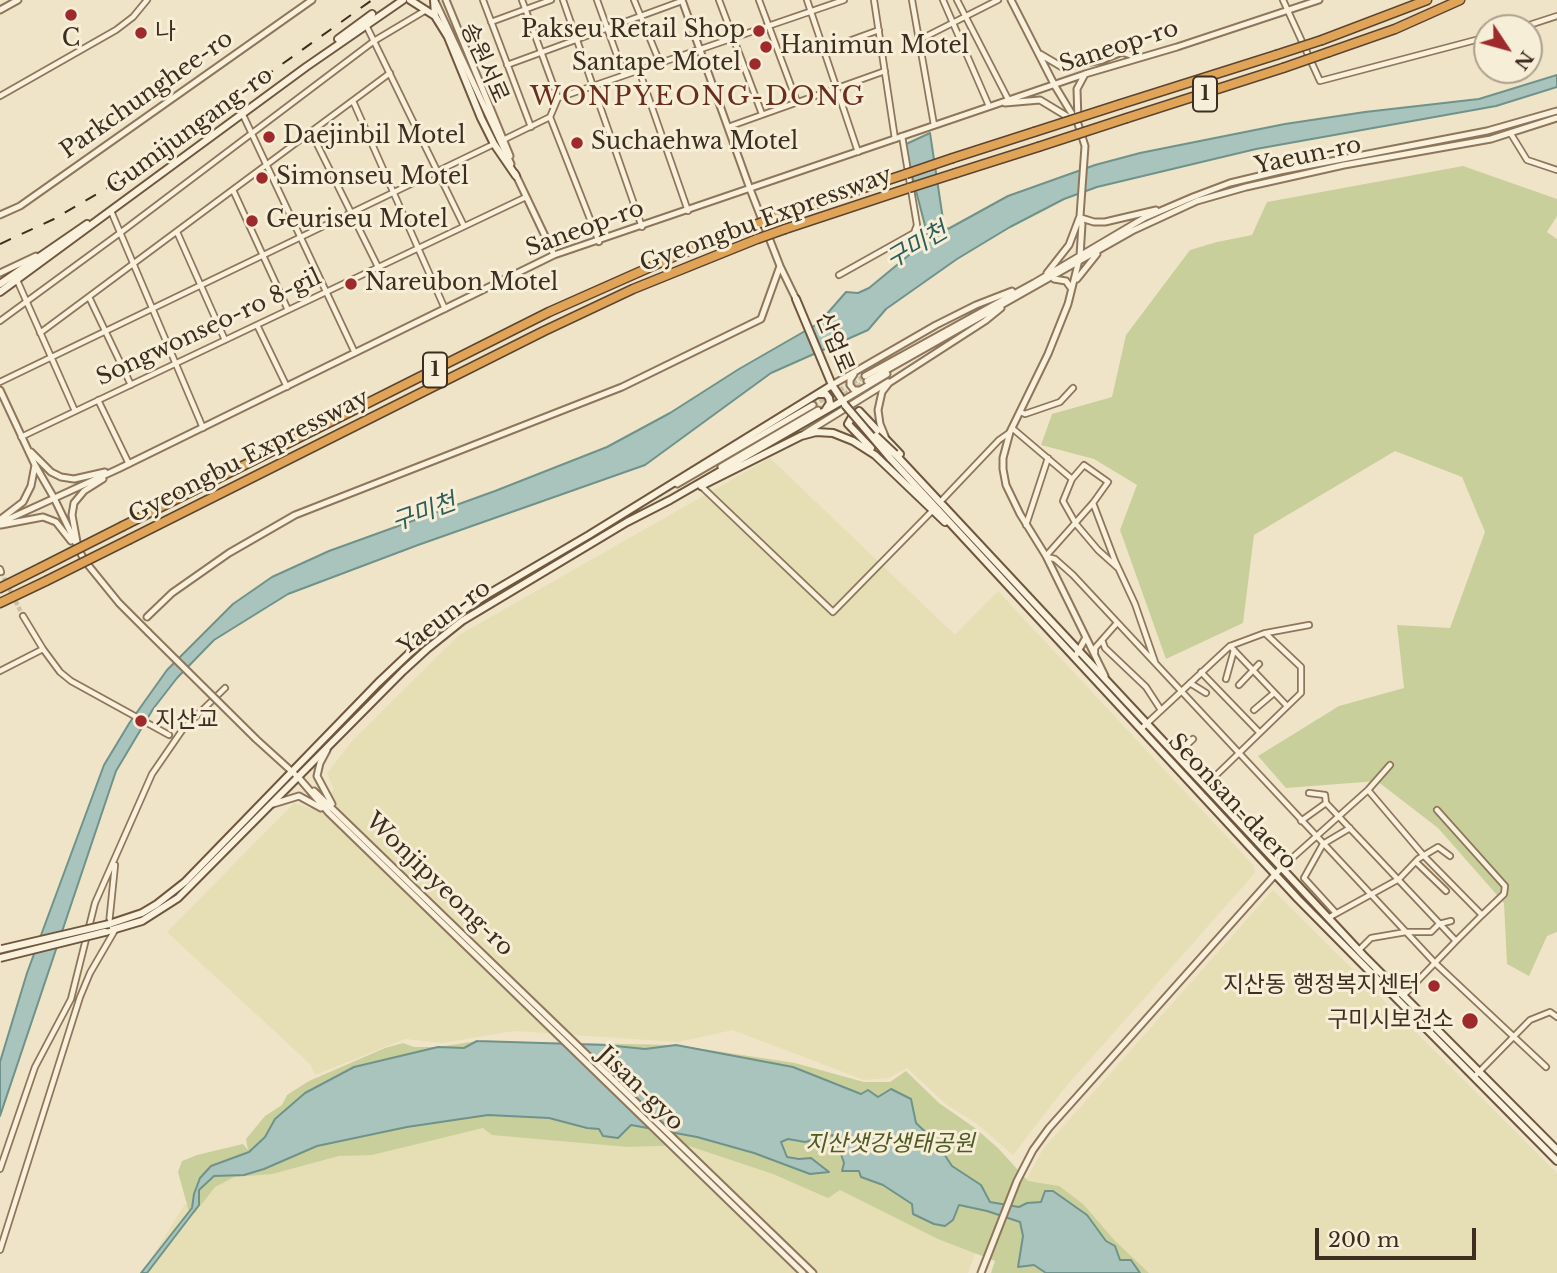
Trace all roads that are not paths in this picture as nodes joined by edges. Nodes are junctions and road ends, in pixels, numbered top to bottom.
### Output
1 (18, 0) edge
2 (147, 0) edge
3 (313, 0) edge
4 (394, 0) edge
5 (403, 0) edge
6 (410, 0) edge
7 (434, 0) edge
8 (483, 0) edge
9 (522, 0) edge
10 (551, 0) edge
11 (563, 0) edge
12 (597, 0) edge
13 (634, 0) edge
14 (719, 0) edge
15 (759, 0) edge
16 (807, 0) edge
17 (844, 0) edge
18 (874, 0) edge
19 (912, 0) edge
20 (943, 0) edge
21 (957, 0) edge
22 (998, 0) edge
23 (1011, 0) edge
24 (1283, 0) edge
25 (1319, 0) edge
26 (1427, 0) edge
27 (1460, 0) edge
28 (448, 1) edge
29 (682, 1) edge
30 (525, 9) junction
31 (0, 10) edge
32 (427, 10) junction
33 (811, 11) junction
34 (1288, 11) junction
35 (435, 16) junction
36 (641, 16) junction
37 (965, 16) junction
38 (491, 22) junction
39 (954, 22) junction
40 (366, 24) junction
41 (769, 26) junction
42 (607, 29) junction
43 (879, 30) junction
44 (733, 38) junction
45 (576, 40) junction
46 (919, 40) junction
47 (374, 41) junction
48 (1473, 41) edge
49 (699, 49) junction
50 (824, 50) junction
51 (541, 53) junction
52 (1039, 54) junction
53 (1139, 58) junction
54 (660, 63) junction
55 (508, 65) junction
56 (639, 70) junction
57 (885, 71) junction
58 (390, 73) junction
59 (1085, 74) junction
60 (624, 75) junction
61 (593, 86) junction
62 (1055, 86) junction
63 (836, 88) junction
64 (0, 96) edge
65 (558, 98) junction
66 (1009, 99) junction
67 (353, 101) junction
68 (797, 102) junction
69 (992, 105) junction
70 (1557, 111) edge
71 (762, 114) junction
72 (243, 115) junction
73 (550, 117) junction
74 (1557, 118) edge
75 (1078, 124) junction
76 (934, 125) junction
77 (531, 127) junction
78 (727, 127) junction
79 (312, 132) junction
80 (252, 134) junction
81 (1511, 134) junction
82 (899, 138) junction
83 (500, 141) junction
84 (858, 152) junction
85 (1557, 164) edge
86 (267, 165) junction
87 (1547, 168) junction
88 (1557, 170) edge
89 (438, 173) junction
90 (516, 176) junction
91 (750, 189) junction
92 (233, 190) junction
93 (394, 194) junction
94 (526, 197) junction
95 (1171, 206) junction
96 (111, 211) junction
97 (688, 211) junction
98 (352, 214) junction
99 (0, 215) edge
100 (1080, 217) junction
101 (464, 226) junction
102 (642, 227) junction
103 (177, 232) junction
104 (120, 233) junction
105 (301, 238) junction
106 (599, 242) junction
107 (1104, 247) junction
108 (418, 248) junction
109 (48, 251) junction
110 (554, 255) junction
111 (263, 256) junction
112 (1079, 259) junction
113 (134, 265) junction
114 (780, 266) junction
115 (378, 267) junction
116 (0, 273) edge
117 (839, 275) dead end
118 (1044, 279) junction
119 (16, 280) junction
120 (1034, 283) junction
121 (0, 285) edge
122 (200, 285) junction
123 (1072, 289) junction
124 (0, 292) edge
125 (326, 292) junction
126 (89, 297) junction
127 (796, 299) joint
128 (1014, 299) junction
129 (26, 302) junction
130 (152, 308) junction
131 (445, 309) junction
132 (288, 310) junction
133 (984, 315) junction
134 (0, 321) edge
135 (257, 325) junction
136 (105, 330) junction
137 (40, 333) junction
138 (225, 340) junction
139 (355, 354) junction
140 (51, 357) junction
141 (176, 363) junction
142 (862, 368) junction
143 (895, 377) junction
144 (0, 382) edge
145 (131, 385) junction
146 (832, 385) junction
147 (287, 387) junction
148 (1073, 388) dead end
149 (0, 390) edge
150 (861, 390) junction
151 (816, 394) junction
152 (98, 400) junction
153 (844, 403) junction
154 (818, 409) junction
155 (75, 411) junction
156 (1020, 412) junction
157 (203, 428) junction
158 (1011, 430) junction
159 (801, 436) junction
160 (885, 436) junction
161 (21, 437) junction
162 (26, 447) junction
163 (893, 456) junction
164 (1048, 458) junction
165 (129, 464) junction
166 (35, 466) junction
167 (889, 468) junction
168 (118, 469) junction
169 (1072, 479) junction
170 (701, 486) junction
171 (54, 498) junction
172 (943, 499) junction
173 (670, 500) junction
174 (1094, 503) junction
175 (932, 511) junction
176 (0, 522) edge
177 (627, 522) junction
178 (1076, 524) junction
179 (1026, 525) junction
180 (964, 527) junction
181 (589, 536) junction
182 (975, 550) junction
183 (79, 552) junction
184 (1046, 556) junction
185 (1122, 572) junction
186 (0, 588) edge
187 (0, 603) edge
188 (23, 616) tunnel mouth
189 (147, 617) dead end
190 (1116, 623) junction
191 (1309, 625) dead end
192 (1265, 633) junction
193 (1085, 639) junction
194 (1102, 640) junction
195 (1232, 648) junction
196 (43, 649) junction
197 (1080, 650) junction
198 (1075, 657) junction
199 (1095, 657) junction
200 (1259, 664) dead end
201 (1155, 665) junction
202 (0, 671) edge
203 (1253, 671) junction
204 (1201, 672) junction
205 (1106, 679) junction
206 (1226, 679) dead end
207 (1190, 683) junction
208 (1239, 685) dead end
209 (225, 688) dead end
210 (1182, 691) junction
211 (1273, 692) junction
212 (1206, 693) dead end
213 (1287, 706) junction
214 (1161, 709) junction
215 (1254, 710) dead end
216 (1147, 723) junction
217 (1141, 729) junction
218 (1259, 732) junction
219 (167, 734) dead end
220 (1193, 739) dead end
221 (328, 747) junction
222 (1238, 753) junction
223 (1177, 755) junction
224 (1390, 765) dead end
225 (292, 771) junction
226 (299, 778) junction
227 (1205, 786) junction
228 (1368, 790) junction
229 (1309, 793) dead end
230 (273, 803) junction
231 (1326, 803) junction
232 (335, 810) junction
233 (1437, 810) dead end
234 (329, 813) junction
235 (1339, 816) junction
236 (1301, 821) junction
237 (1350, 828) junction
238 (1316, 836) junction
239 (1323, 844) junction
240 (1424, 856) junction
241 (1450, 856) dead end
242 (115, 861) junction
243 (1416, 861) junction
244 (1282, 868) junction
245 (1276, 874) junction
246 (1399, 879) junction
247 (1446, 891) dead end
248 (1372, 896) junction
249 (1335, 912) junction
250 (1482, 915) junction
251 (1328, 918) junction
252 (1451, 921) dead end
253 (109, 924) junction
254 (1439, 924) junction
255 (115, 930) junction
256 (1406, 932) junction
257 (1456, 941) junction
258 (1, 949) edge
259 (1358, 950) junction
260 (0, 958) edge
261 (1435, 963) junction
262 (73, 992) junction
263 (1403, 996) junction
264 (80, 997) junction
265 (1557, 1017) edge
266 (551, 1023) junction
267 (1513, 1038) junction
268 (1546, 1067) dead end
269 (1477, 1074) junction
270 (1557, 1150) edge
271 (1557, 1161) edge
272 (0, 1169) edge
273 (709, 1176) junction
274 (0, 1250) edge
275 (803, 1273) edge
276 (813, 1273) edge
277 (981, 1273) edge

1 - 31 street
2 - 64 street
3 - 99 street, Parkchunghee-ro
4 - 109 main road, Gumijungang-ro
5 - 40 main road, Gumijungang-ro
6 - 32 main road
7 - 28 street
7 - 35 main road
7 - 83 street, 송원서로
8 - 38 street
9 - 30 street
10 - 30 street
11 - 45 street
12 - 42 street
13 - 36 street
14 - 44 street
15 - 41 street
16 - 33 street
17 - 33 street
18 - 43 street
19 - 46 street
20 - 39 street
21 - 37 street
22 - 37 street
23 - 52 street
24 - 34 street
25 - 34 street, Saneop-ro
26 - 186 highway, Gyeongbu Expressway / 1, bridge
27 - 187 highway, Gyeongbu Expressway / 1, bridge
28 - 83 street
29 - 36 street
29 - 49 street
30 - 38 street
30 - 51 street
32 - 35 main road
32 - 47 street
33 - 41 street
33 - 50 street
34 - 48 street
34 - 53 street, Saneop-ro
35 - 83 main road
36 - 42 street
36 - 54 street
37 - 39 street
37 - 66 street
38 - 55 street
39 - 46 street
39 - 69 street
40 - 47 street
40 - 72 main road, Gumijungang-ro
41 - 44 street
41 - 68 street
42 - 45 street
42 - 60 street
43 - 50 street
43 - 57 street
44 - 49 street
44 - 71 street
45 - 51 street
45 - 61 street
46 - 76 street
47 - 58 street
47 - 80 street
49 - 54 street
49 - 78 street
50 - 63 street
51 - 55 street
51 - 65 street
52 - 53 street
52 - 62 street
53 - 59 street, Saneop-ro
54 - 56 street
55 - 77 street
56 - 60 street
56 - 97 street
57 - 63 street
57 - 82 street
58 - 67 street
58 - 89 street
59 - 62 street, Saneop-ro
59 - 75 street
60 - 61 street
61 - 65 street
61 - 102 street
62 - 66 street, Saneop-ro
62 - 75 street
63 - 68 street
63 - 84 street
65 - 73 street
66 - 69 street, Saneop-ro
67 - 79 street
67 - 93 street
68 - 71 street
69 - 75 street
69 - 76 street, Saneop-ro
70 - 95 street, Yaeun-ro
71 - 78 street
72 - 80 street
72 - 96 main road, Gumijungang-ro
73 - 77 street
73 - 106 street
74 - 81 street, Yaeun-ro
75 - 100 street
76 - 82 street, Saneop-ro
77 - 83 street
78 - 91 street
79 - 86 street
79 - 98 street
80 - 86 street
80 - 104 street
81 - 87 street
81 - 107 street, Yaeun-ro
82 - 84 street, Saneop-ro
82 - 117 street
83 - 89 street
83 - 90 main road
83 - 90 street
84 - 91 street, Saneop-ro
85 - 87 street
86 - 92 street
86 - 105 street
87 - 88 street
89 - 93 street
89 - 101 street
90 - 94 street
91 - 97 street, Saneop-ro
91 - 114 street
92 - 103 street
92 - 111 street
93 - 98 street
93 - 108 street
94 - 101 street, Songwonseo-ro 8-gil
94 - 110 street
95 - 100 street
95 - 112 street, Yaeun-ro
96 - 104 street
96 - 119 main road, Gumijungang-ro
97 - 102 street, Saneop-ro
98 - 105 street
98 - 115 street
100 - 112 street
100 - 118 street
101 - 108 street, Songwonseo-ro 8-gil
102 - 106 street, Saneop-ro
103 - 113 street
103 - 122 street
104 - 113 street
104 - 129 street
105 - 111 street
105 - 125 street
106 - 110 street, Saneop-ro
107 - 112 street, Yaeun-ro
107 - 123 street
108 - 115 street, Songwonseo-ro 8-gil
108 - 131 street
109 - 116 street
109 - 121 main road, Gumijungang-ro
110 - 131 street, Saneop-ro
111 - 122 street
111 - 132 street
112 - 118 street, Yaeun-ro
112 - 123 street
113 - 126 street
113 - 130 street
114 - 127 street
114 - 189 street
115 - 125 street, Songwonseo-ro 8-gil
118 - 120 street, Yaeun-ro
118 - 123 street
118 - 128 street, Yaeun-ro
119 - 124 main road, Gumijungang-ro
119 - 129 street
120 - 133 street, Yaeun-ro
120 - 142 street
122 - 130 street
122 - 138 street
123 - 156 street
125 - 132 street, Songwonseo-ro 8-gil
125 - 139 street
126 - 136 street
126 - 137 street
127 - 146 main road, 산업로
128 - 133 street, Yaeun-ro
128 - 143 street
129 - 134 street
129 - 137 street
130 - 136 street
130 - 141 street
131 - 139 street, Saneop-ro
132 - 135 street, Songwonseo-ro 8-gil
133 - 150 street
135 - 138 street, Songwonseo-ro 8-gil
135 - 147 street
136 - 140 street
136 - 145 street
137 - 140 street
138 - 141 street, Songwonseo-ro 8-gil
139 - 147 street, Saneop-ro
140 - 144 street
140 - 155 street
141 - 145 street, Songwonseo-ro 8-gil
141 - 157 street
142 - 146 street
142 - 150 street
143 - 159 street
143 - 160 street
145 - 152 street, Songwonseo-ro 8-gil
146 - 151 main road
146 - 153 main road, 산업로
147 - 157 street, Saneop-ro
148 - 156 street
149 - 161 street
150 - 153 street
151 - 154 main road
151 - 181 main road
152 - 155 street, Songwonseo-ro 8-gil
152 - 165 street
153 - 154 main road
153 - 163 main road, 산업로, bridge
154 - 173 main road
154 - 177 street, Yaeun-ro
154 - 181 street, Yaeun-ro
155 - 161 street, Songwonseo-ro 8-gil
156 - 158 street
157 - 165 street, Saneop-ro
158 - 164 street
158 - 172 street
158 - 179 street
159 - 167 main road
159 - 170 main road
160 - 167 main road
160 - 172 main road
161 - 162 street
162 - 166 street
162 - 168 street
163 - 180 main road, Seonsan-daero
163 - 182 main road, Seonsan-daero
164 - 169 street
164 - 179 street
165 - 168 street, Saneop-ro
166 - 171 street
166 - 176 street
167 - 175 main road
168 - 171 street, Saneop-ro
168 - 183 street
169 - 174 street
169 - 178 street
170 - 173 main road
170 - 175 street
171 - 176 street, Saneop-ro
171 - 183 street
172 - 180 main road
173 - 177 main road
174 - 178 street
174 - 185 street
175 - 182 main road
176 - 183 street
177 - 221 main road, Yaeun-ro
178 - 184 street
178 - 185 street
179 - 184 street
180 - 197 main road, Seonsan-daero
181 - 225 main road, Yaeun-ro
182 - 198 main road, Seonsan-daero
183 - 225 street, Wonjipyeong-ro, bridge
184 - 190 street
184 - 193 street
185 - 201 street
188 - 196 street
190 - 194 street
190 - 201 street
191 - 192 street
192 - 195 street
192 - 213 street
193 - 197 street
193 - 199 street
194 - 199 street
194 - 214 street
195 - 203 street
195 - 204 street
195 - 206 street
196 - 202 street
196 - 219 street
197 - 198 street
197 - 205 main road, Seonsan-daero
198 - 217 main road, Seonsan-daero
199 - 205 street
200 - 203 street
201 - 210 street
203 - 208 street
203 - 211 street
204 - 207 street
204 - 218 street
205 - 216 main road, Seonsan-daero
207 - 210 street
207 - 212 street
209 - 242 street
210 - 214 street
210 - 222 street
211 - 213 street
211 - 215 street
213 - 218 street
214 - 216 street
216 - 217 street
216 - 223 main road, Seonsan-daero
217 - 245 main road, Seonsan-daero
218 - 222 street
220 - 223 street
221 - 226 main road, Yaeun-ro
221 - 232 street
222 - 227 street
222 - 236 street
223 - 227 main road, Seonsan-daero
224 - 228 street
225 - 226 street, Wonjipyeong-ro
225 - 253 main road, Yaeun-ro
226 - 230 main road, Yaeun-ro
226 - 232 street, Wonjipyeong-ro
226 - 234 street, Wonjipyeong-ro
227 - 244 main road, Seonsan-daero
228 - 235 street
228 - 240 street
229 - 231 street
230 - 234 street
230 - 255 main road, Yaeun-ro
231 - 235 street
231 - 236 street
232 - 266 street, Wonjipyeong-ro
233 - 250 street
234 - 266 street, Wonjipyeong-ro
235 - 237 street
235 - 238 street
236 - 238 street
237 - 239 street
237 - 246 street
238 - 239 street
238 - 244 street
239 - 248 street
239 - 249 street
240 - 241 street
240 - 243 street
240 - 250 street
242 - 253 street
242 - 262 street
243 - 246 street
243 - 247 street
244 - 245 street
244 - 251 main road, Seonsan-daero
245 - 269 main road, Seonsan-daero
245 - 277 street
246 - 248 street
246 - 254 street
248 - 249 street
248 - 256 street
249 - 251 street
250 - 257 street
251 - 259 main road, Seonsan-daero
252 - 254 street
253 - 258 main road, Yaeun-ro, bridge
254 - 256 street
254 - 257 street
255 - 260 main road, Yaeun-ro, bridge
255 - 264 street
256 - 259 street
256 - 261 street
257 - 261 street
259 - 263 main road, Seonsan-daero
261 - 263 street
261 - 267 street
262 - 264 street
262 - 272 street
263 - 269 main road, Seonsan-daero
264 - 274 street
265 - 267 street
266 - 273 street, Jisan-gyo
267 - 268 street
267 - 269 street
269 - 270 main road, Seonsan-daero
269 - 271 main road, Seonsan-daero
273 - 275 street
273 - 276 street

